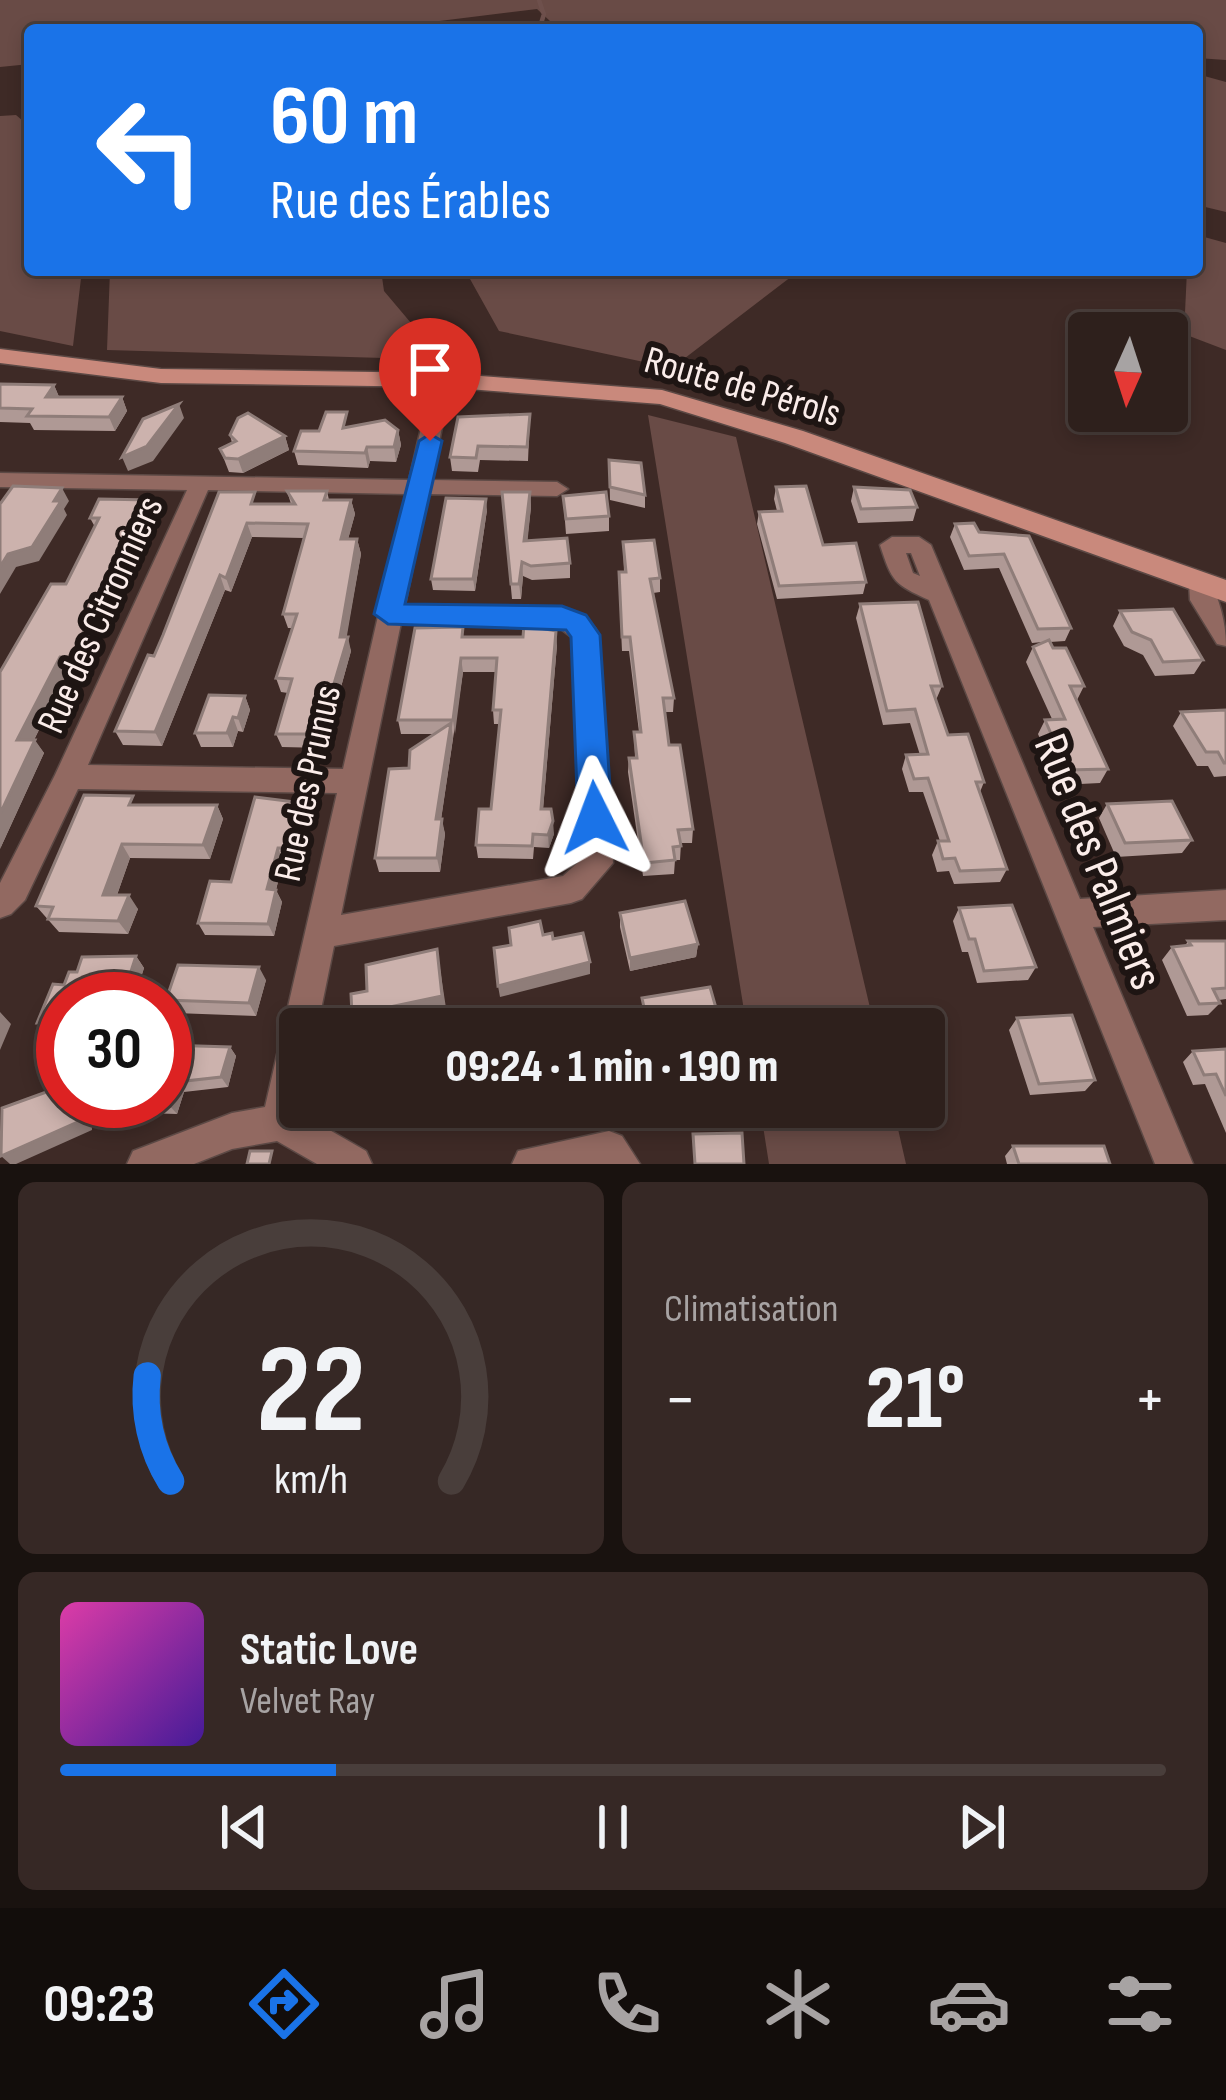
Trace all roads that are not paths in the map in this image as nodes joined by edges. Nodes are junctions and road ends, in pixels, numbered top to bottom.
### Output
1 (0, 356) edge
2 (442, 380) junction
3 (0, 480) edge
4 (199, 487) junction
5 (422, 487) junction
6 (557, 489) dead end
7 (1214, 587) edge
8 (939, 594) dead end
9 (388, 614) junction
10 (1226, 638) edge
11 (69, 777) junction
12 (352, 781) junction
13 (0, 904) edge
14 (1226, 905) edge
15 (1070, 914) junction
16 (320, 934) junction
17 (304, 1008) edge
18 (279, 1122) edge
19 (290, 1128) edge
20 (146, 1164) edge
21 (353, 1164) edge
22 (531, 1164) edge
23 (621, 1164) edge
24 (1174, 1164) edge

1 - 2 street, Route de Pérols
2 - 5 street, Rue des Prunus
2 - 7 street, Route de Pérols
3 - 4 street
4 - 5 street
4 - 11 street, Rue des Citronniers
5 - 6 street
5 - 9 street, Rue des Prunus
7 - 10 street
8 - 15 street, Rue des Palmiers
9 - 12 street, Rue des Prunus
9 - 16 street
11 - 12 street, Rue des Citronniers
11 - 13 street
12 - 16 street, Rue des Prunus
14 - 15 street
15 - 24 street, Rue des Palmiers
16 - 17 street, Rue des Prunus
18 - 20 street
19 - 21 street
22 - 23 street

